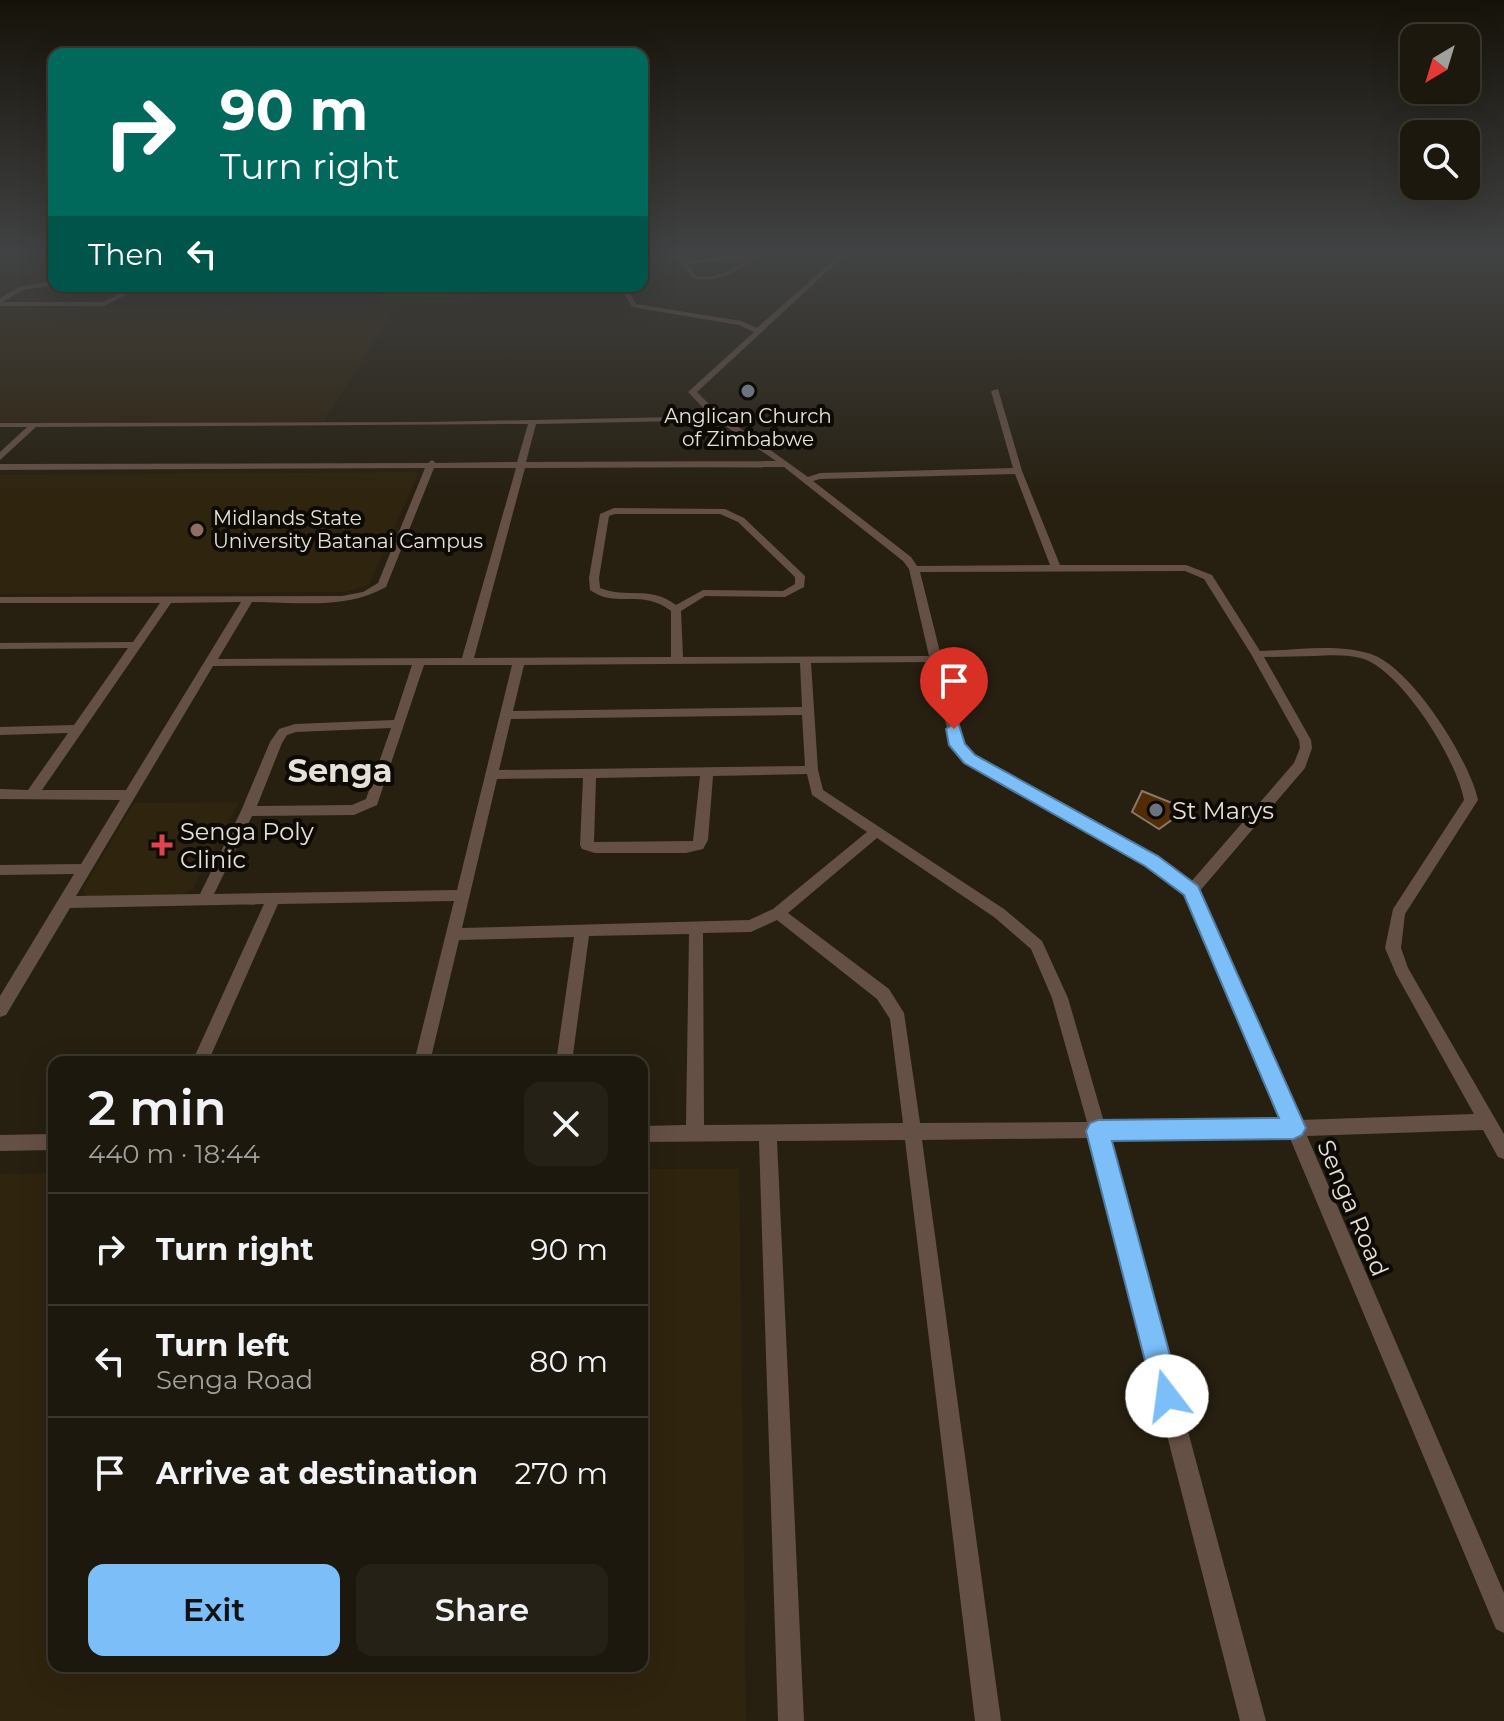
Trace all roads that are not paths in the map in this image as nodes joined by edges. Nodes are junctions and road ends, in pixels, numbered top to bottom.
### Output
1 (753, 335) edge
2 (995, 391) dead end
3 (713, 413) junction
4 (533, 421) junction
5 (0, 425) edge
6 (34, 425) junction
7 (0, 457) edge
8 (432, 463) junction
9 (520, 463) junction
10 (786, 464) junction
11 (0, 467) edge
12 (1018, 471) junction
13 (806, 480) junction
14 (914, 569) junction
15 (1056, 569) junction
16 (169, 598) junction
17 (249, 598) junction
18 (0, 600) edge
19 (676, 610) junction
20 (136, 645) junction
21 (0, 646) edge
22 (1257, 654) junction
23 (677, 659) junction
24 (805, 659) junction
25 (938, 659) junction
26 (519, 661) junction
27 (467, 662) junction
28 (211, 663) junction
29 (419, 663) junction
30 (809, 711) junction
31 (506, 715) junction
32 (397, 724) junction
33 (76, 729) junction
34 (0, 731) edge
35 (707, 770) junction
36 (812, 770) junction
37 (590, 772) junction
38 (491, 775) junction
39 (0, 794) edge
40 (32, 794) junction
41 (128, 795) junction
42 (248, 811) junction
43 (874, 833) junction
44 (87, 869) junction
45 (0, 870) edge
46 (1191, 891) junction
47 (462, 895) junction
48 (274, 897) junction
49 (205, 898) junction
50 (67, 902) junction
51 (778, 913) junction
52 (696, 930) junction
53 (582, 932) junction
54 (453, 934) junction
55 (0, 1010) edge
56 (203, 1056) edge
57 (423, 1056) edge
58 (565, 1056) edge
59 (1487, 1122) junction
60 (1294, 1128) junction
61 (912, 1131) junction
62 (1098, 1131) junction
63 (695, 1133) junction
64 (768, 1133) junction
65 (648, 1134) edge
66 (48, 1142) edge
67 (0, 1143) edge
68 (1504, 1151) edge
69 (1504, 1621) edge
70 (791, 1721) edge
71 (988, 1721) edge
72 (1253, 1721) edge

1 - 3 street
2 - 12 street
3 - 4 street
3 - 10 street
4 - 6 street
4 - 9 street
5 - 6 street
6 - 7 street
8 - 9 street
8 - 11 street
8 - 17 street
9 - 10 street
9 - 27 street
10 - 13 street
12 - 13 street
12 - 15 street
13 - 14 street
14 - 15 street
14 - 25 street, Senga Road
15 - 22 street
16 - 17 street
16 - 18 street
16 - 20 street
17 - 28 street
19 - 19 street
19 - 23 street
20 - 21 street
20 - 33 street
22 - 46 street
22 - 59 street
23 - 24 street
23 - 26 street
24 - 25 street
24 - 30 street
25 - 46 street, Senga Road
26 - 27 street
26 - 31 street
27 - 29 street
28 - 29 street
28 - 41 street
29 - 32 street
30 - 31 street
30 - 36 street
31 - 38 street
32 - 42 street
32 - 42 street
33 - 34 street
33 - 40 street
35 - 36 street
35 - 37 street
35 - 37 street
36 - 43 street
37 - 38 street
38 - 47 street
39 - 40 street
40 - 41 street
41 - 44 street
42 - 49 street
43 - 51 street
43 - 62 street
44 - 45 street
44 - 50 street
46 - 60 street, Senga Road
47 - 48 street
47 - 54 street
48 - 49 street
48 - 56 street
49 - 50 street
50 - 55 street
51 - 52 street
51 - 61 street
52 - 53 street
52 - 63 street
53 - 54 street
53 - 58 street
54 - 57 street
59 - 60 street
59 - 68 street
60 - 62 street
60 - 69 street, Senga Road
61 - 62 street
61 - 64 street
61 - 71 street
62 - 72 street
63 - 64 street
63 - 65 street
64 - 70 street
66 - 67 street

